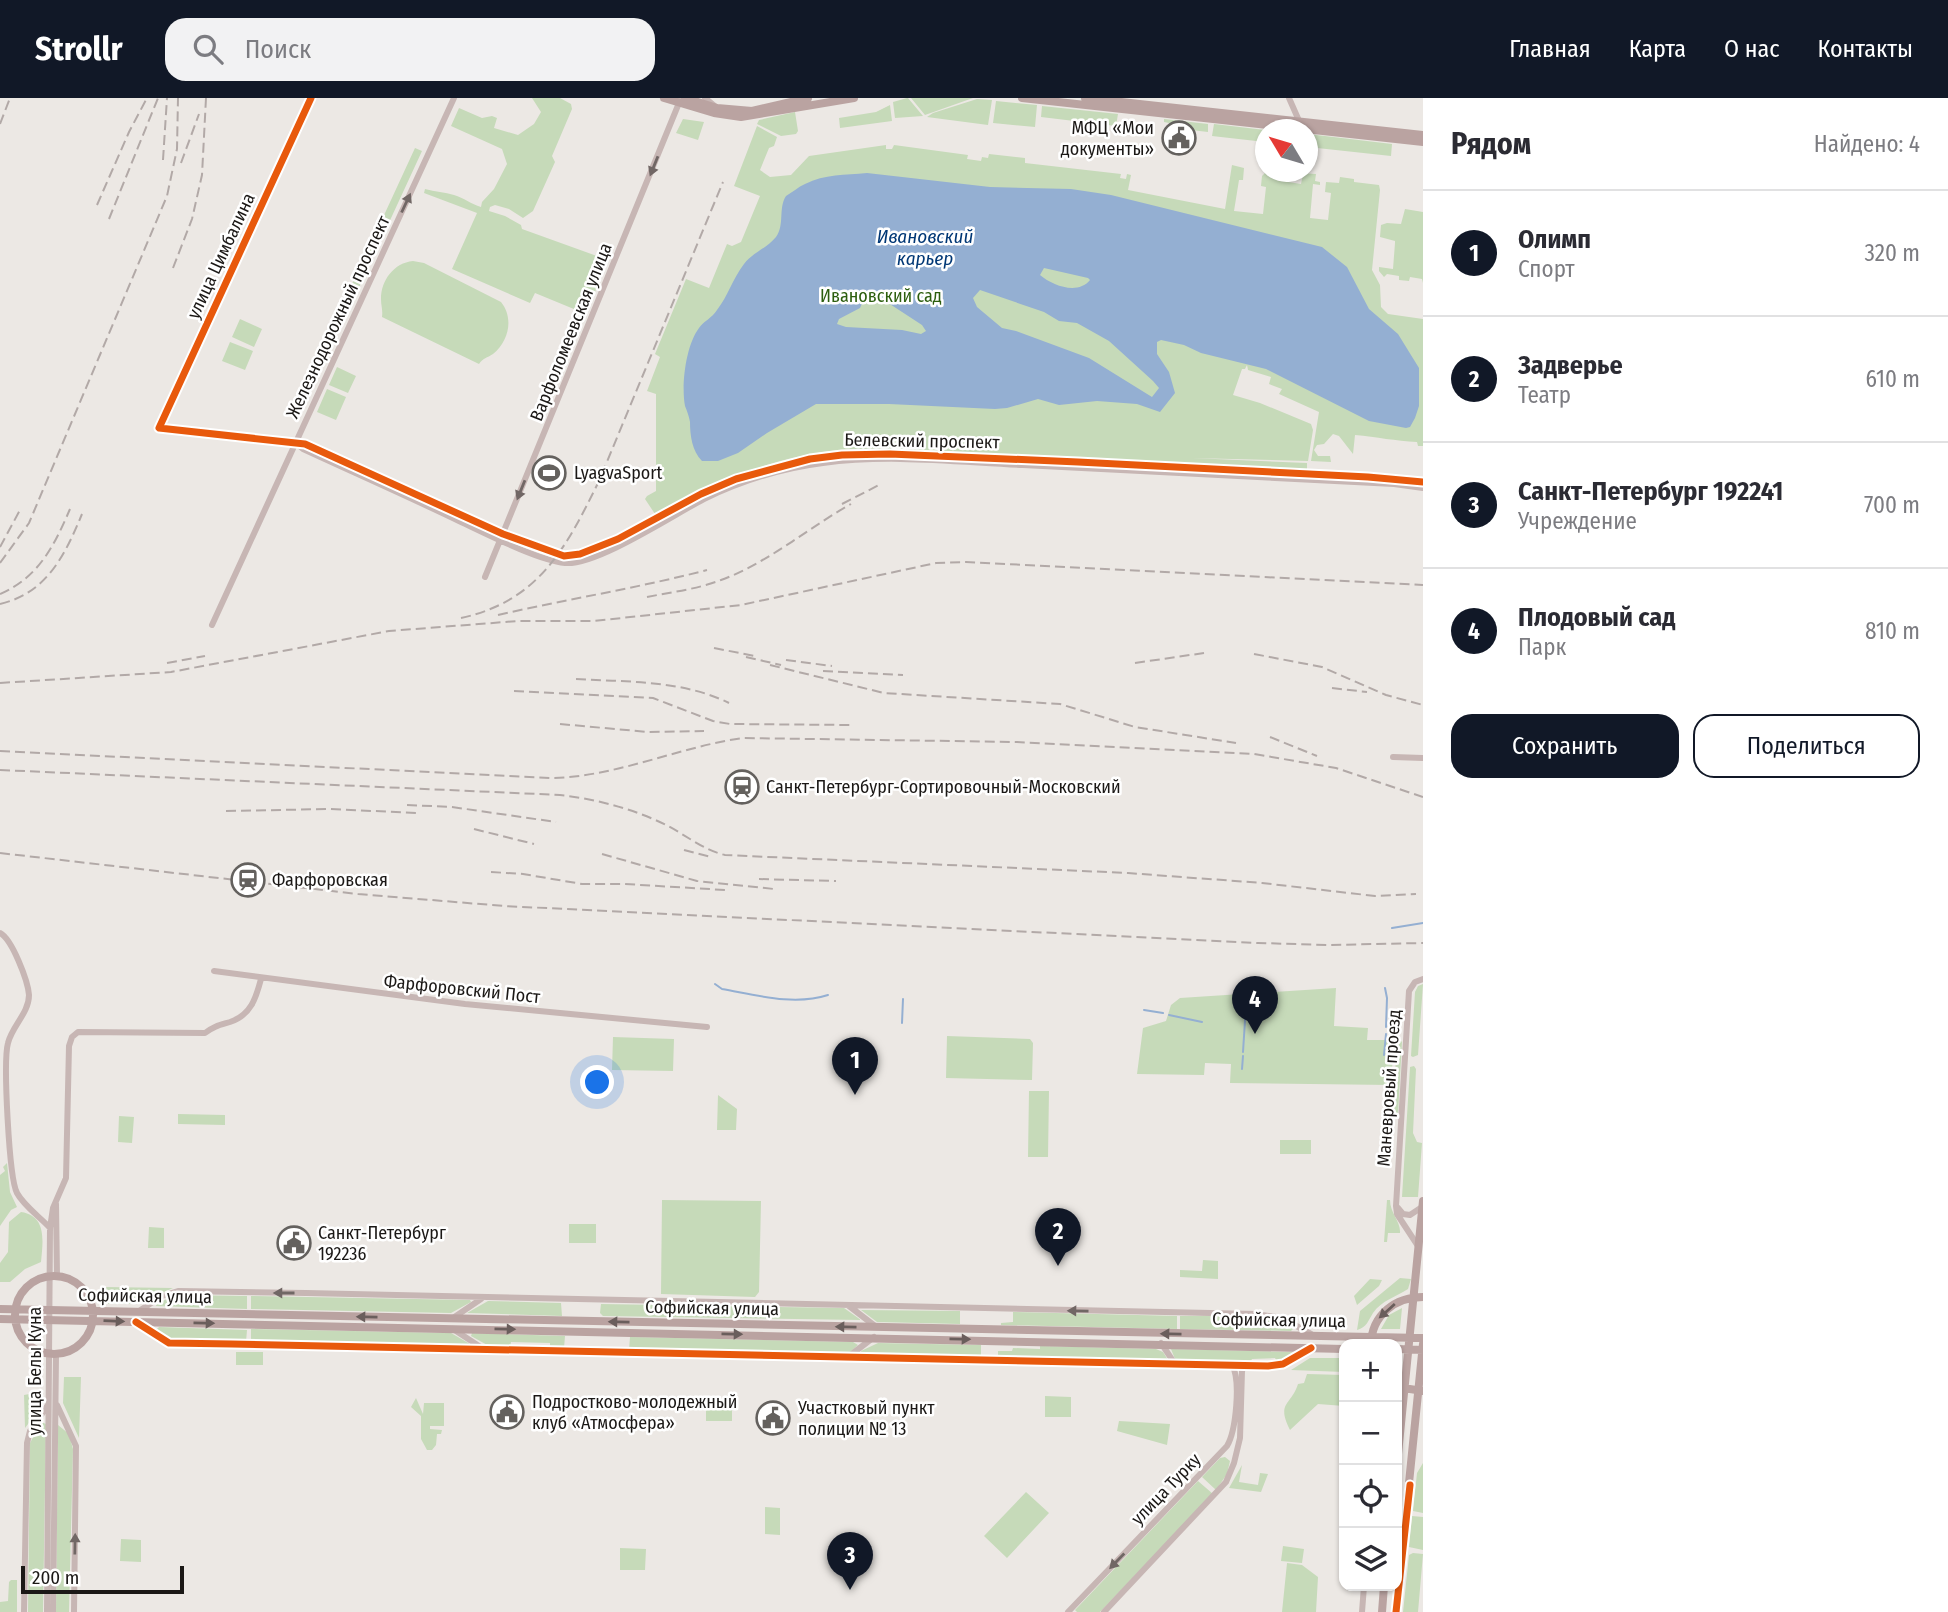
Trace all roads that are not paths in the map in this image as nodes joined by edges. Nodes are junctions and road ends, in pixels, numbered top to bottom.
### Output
1 (312, 98) edge
2 (454, 98) edge
3 (664, 98) edge
4 (705, 98) edge
5 (807, 98) edge
6 (854, 98) edge
7 (1022, 98) edge
8 (1085, 98) edge
9 (1289, 98) edge
10 (682, 100) edge
11 (774, 105) edge
12 (717, 108) junction
13 (1255, 119) edge
14 (1298, 119) edge
15 (1255, 121) edge
16 (1318, 126) edge
17 (1318, 127) edge
18 (1423, 135) edge
19 (1423, 142) edge
20 (159, 428) joint
21 (296, 443) junction
22 (1423, 482) edge
23 (1423, 488) edge
24 (502, 537) junction
25 (485, 577) dead end
26 (212, 625) dead end
27 (1392, 757) dead end
28 (1423, 758) edge
29 (0, 933) edge
30 (214, 971) dead end
31 (261, 979) junction
32 (1423, 979) edge
33 (707, 1027) dead end
34 (1423, 1201) edge
35 (55, 1206) junction
36 (1396, 1206) junction
37 (1422, 1207) edge
38 (36, 1213) junction
39 (50, 1228) junction
40 (1419, 1250) junction
41 (53, 1276) junction
42 (1418, 1297) edge
43 (483, 1298) junction
44 (849, 1306) junction
45 (0, 1309) edge
46 (15, 1309) junction
47 (49, 1310) junction
48 (138, 1311) junction
49 (92, 1316) junction
50 (401, 1317) junction
51 (453, 1318) junction
52 (0, 1319) edge
53 (14, 1319) junction
54 (49, 1320) junction
55 (136, 1322) junction
56 (400, 1327) junction
57 (876, 1327) junction
58 (451, 1328) junction
59 (930, 1328) junction
60 (1313, 1335) junction
61 (874, 1337) junction
62 (930, 1338) junction
63 (1410, 1338) junction
64 (1423, 1338) edge
65 (1359, 1339) edge
66 (1371, 1339) edge
67 (1390, 1339) edge
68 (1161, 1343) junction
69 (1423, 1344) edge
70 (1311, 1348) junction
71 (1339, 1349) edge
72 (1402, 1349) edge
73 (485, 1350) junction
74 (1409, 1350) junction
75 (1423, 1350) edge
76 (52, 1355) junction
77 (848, 1357) junction
78 (1175, 1364) junction
79 (1232, 1365) junction
80 (1245, 1365) junction
81 (1402, 1380) edge
82 (1402, 1388) edge
83 (1421, 1391) edge
84 (52, 1403) junction
85 (1220, 1454) junction
86 (1234, 1463) junction
87 (1364, 1591) edge
88 (1384, 1591) edge
89 (24, 1612) edge
90 (47, 1612) edge
91 (52, 1612) edge
92 (74, 1612) edge
93 (1068, 1612) edge
94 (1104, 1612) edge
95 (1362, 1612) edge
96 (1382, 1612) edge
97 (1396, 1612) edge

1 - 20 street, улица Цимбалина
21 -> 2 street, Железнодорожный проспект
3 - 10 main road
4 - 12 street
5 - 11 main road
6 - 11 main road
7 - 15 main road
8 - 13 main road
9 - 14 street
10 - 11 main road
10 - 12 main road
10 -> 24 street, Варфоломеевская улица
11 - 12 main road
16 - 18 main road
17 - 19 main road
20 - 21 street, Белевский проспект
21 - 24 street, Белевский проспект
21 - 26 street, Железнодорожный проспект
22 - 24 street, Белевский проспект
23 - 24 street, Белевский проспект
24 - 25 street, Варфоломеевская улица
27 - 28 street
29 - 38 street
30 - 31 street, Фарфоровский Пост
31 - 33 street, Фарфоровский Пост
31 - 35 street
32 - 36 street, Маневровый проезд
34 - 37 main road
35 - 38 street
35 - 39 street, улица Белы Куна
35 - 41 street, улица Белы Куна
36 - 37 street
36 - 40 street
37 - 40 main road
38 - 39 street
39 - 41 street, улица Белы Куна
40 - 42 main road
41 - 46 main road
41 - 47 street, улица Белы Куна
41 - 49 main road
42 - 63 main road
42 -> 66 main road
43 - 44 street
43 -> 48 street
43 - 51 street
44 - 57 street
60 -> 44 street
45 - 46 main road, Софийская улица
46 - 47 main road, Софийская улица
46 - 53 main road
47 - 49 main road, Софийская улица
47 - 54 street, улица Белы Куна
48 - 49 main road, Софийская улица
50 -> 48 main road, Софийская улица
49 - 54 main road, Софийская улица
49 -> 55 main road, Софийская улица
49 - 76 main road
50 - 51 main road, Софийская улица
50 - 56 main road
57 -> 51 main road, Софийская улица
52 - 53 main road, Софийская улица
53 - 54 main road, Софийская улица
53 - 76 main road
54 - 76 street, улица Белы Куна
55 -> 56 main road, Софийская улица
55 - 73 street, Софийская улица
56 - 58 main road, Софийская улица
57 - 59 main road, Софийская улица
58 -> 61 main road, Софийская улица
58 - 73 street
60 -> 59 main road, Софийская улица
59 - 62 main road
60 - 65 main road, Софийская улица
61 - 62 main road, Софийская улица
61 - 77 street
62 -> 68 main road, Софийская улица
63 - 64 main road, Софийская улица
63 - 67 main road, Софийская улица
63 - 74 main road
68 - 70 main road, Софийская улица
68 - 78 street
69 - 75 main road
70 - 71 main road, Софийская улица
70 - 80 street, Софийская улица
72 - 74 main road
73 - 77 street, Софийская улица
74 - 75 main road
74 - 81 main road
75 - 83 main road
76 - 84 street, улица Белы Куна
77 - 78 street, Софийская улица
78 - 79 street, Софийская улица
79 - 80 street, Софийская улица
79 - 85 street, улица Турку
80 - 86 street
82 - 83 main road
83 - 97 main road
84 - 89 street
84 - 90 street, улица Белы Куна
84 - 91 street, улица Белы Куна
92 -> 84 street
85 - 86 street
85 -> 93 street, улица Турку
86 - 94 street
87 - 95 street
88 - 96 main road

